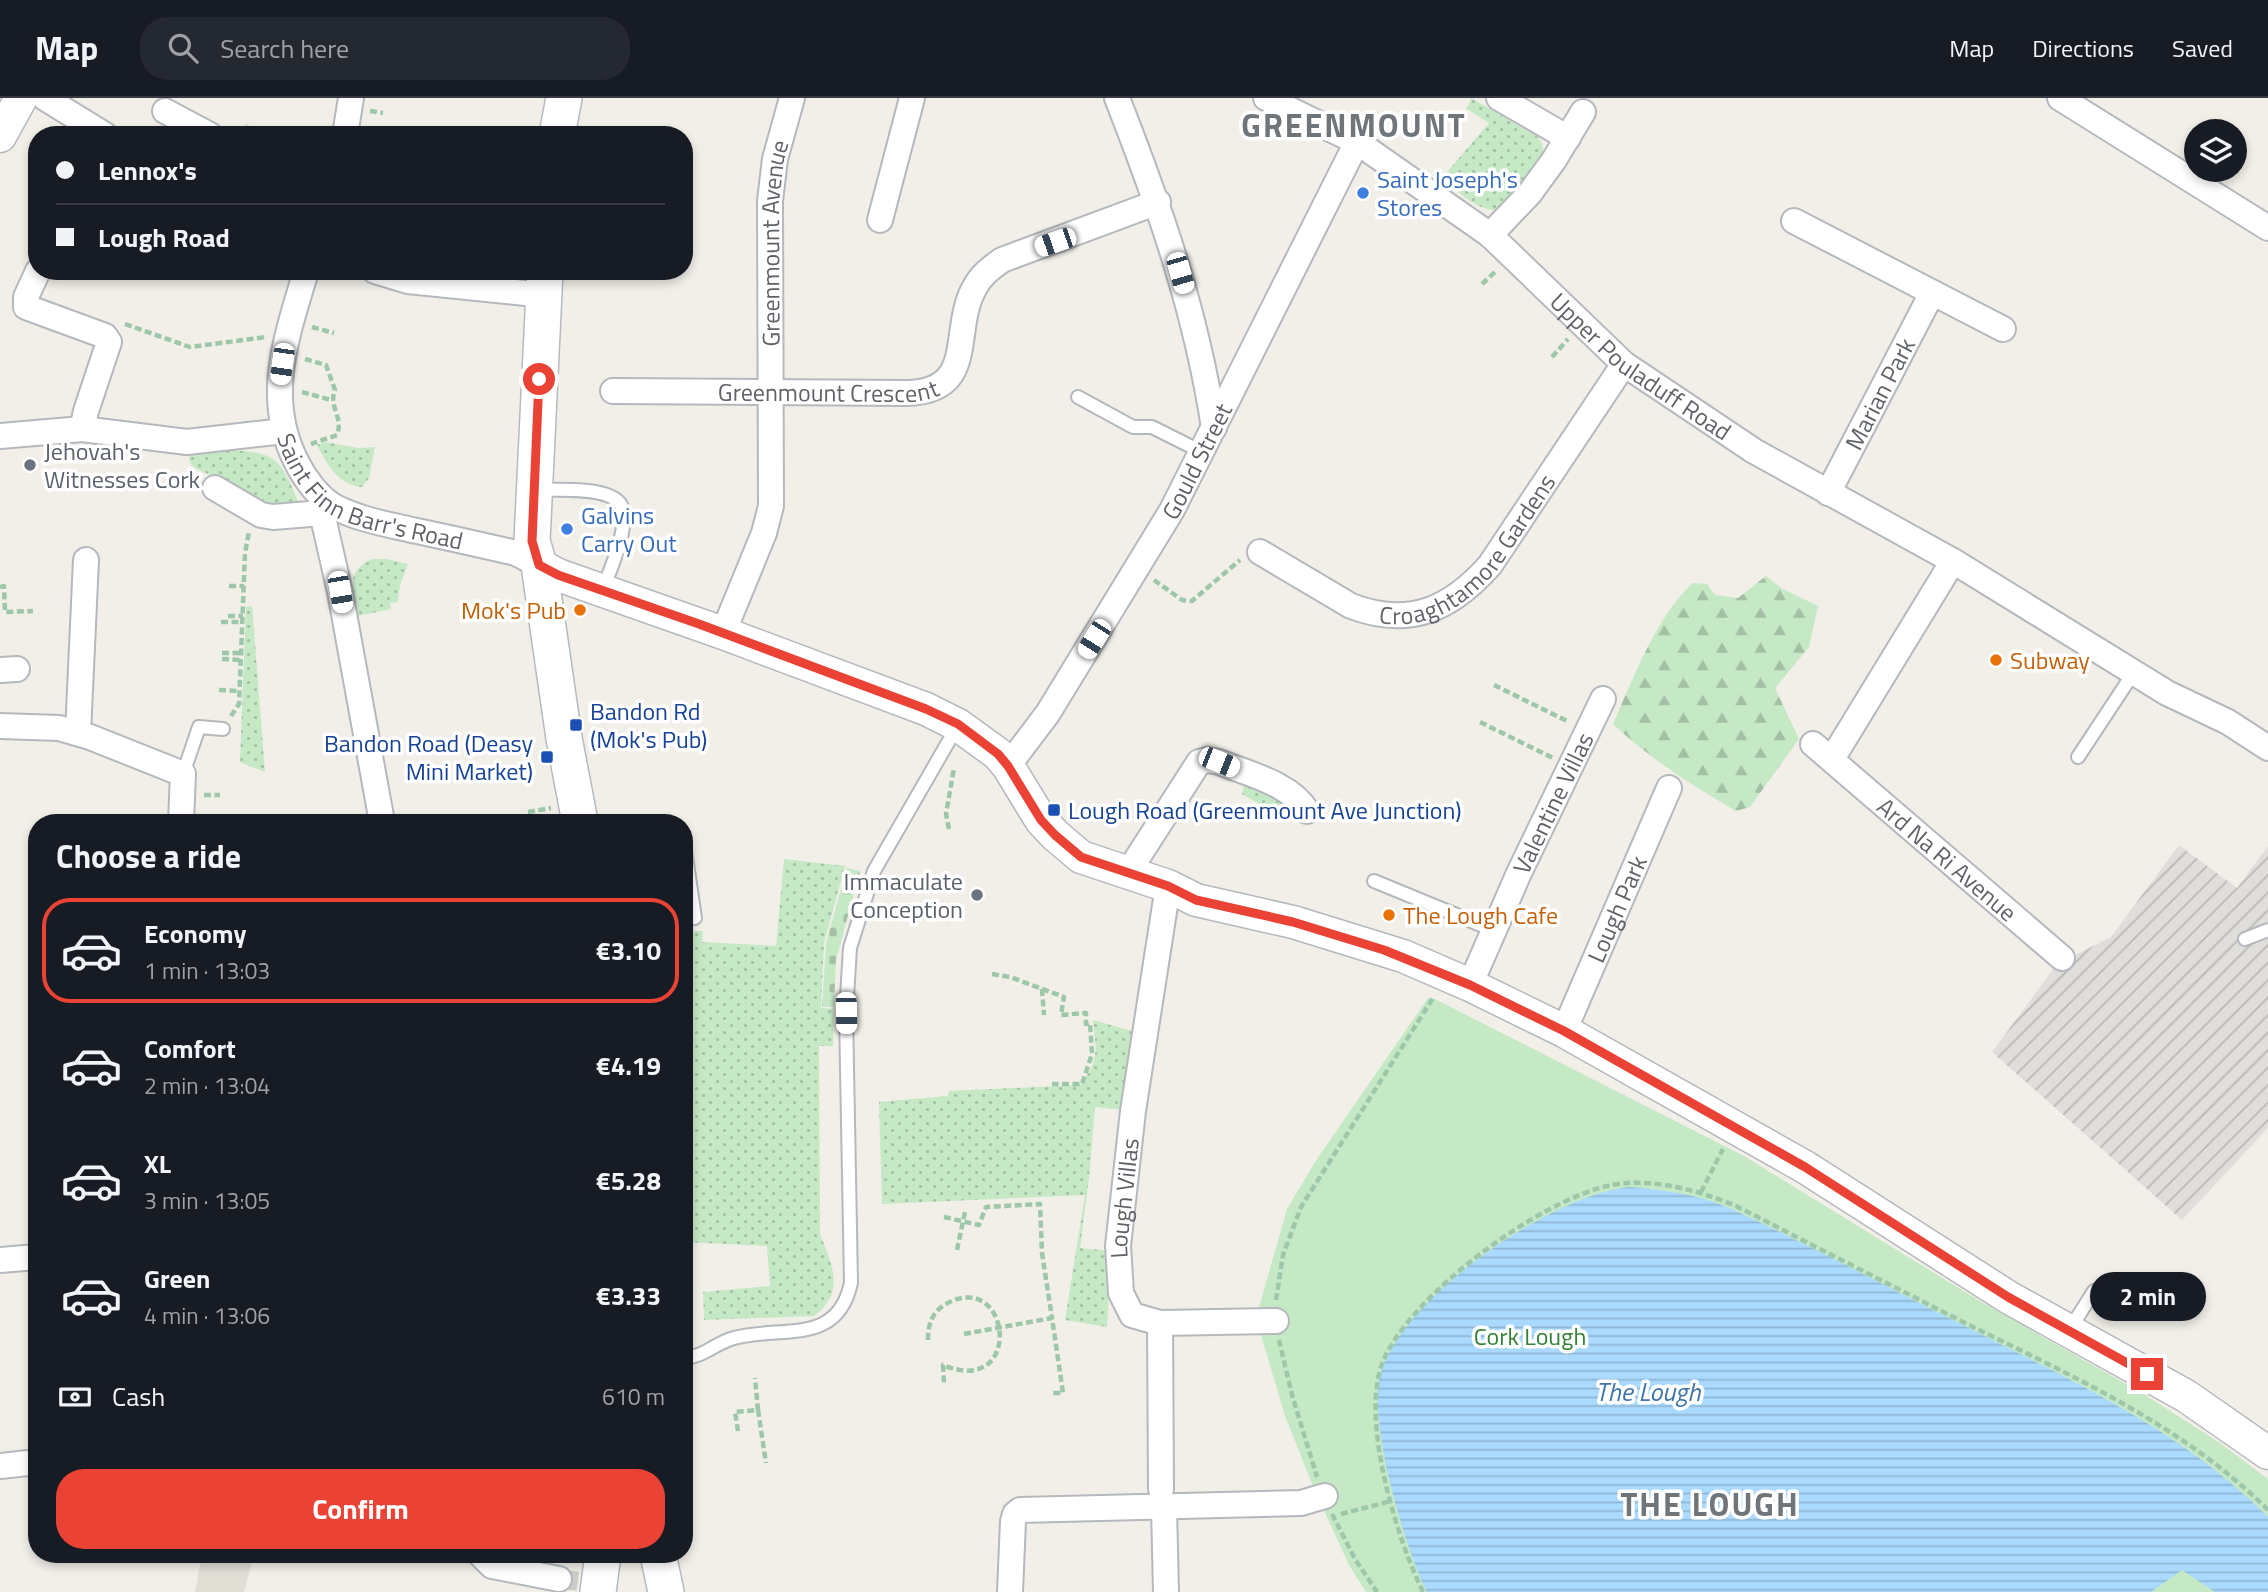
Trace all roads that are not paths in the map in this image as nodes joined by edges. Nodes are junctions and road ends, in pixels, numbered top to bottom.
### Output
1 (21, 98) edge
2 (45, 98) edge
3 (564, 98) edge
4 (792, 98) edge
5 (912, 98) edge
6 (1117, 98) edge
7 (1267, 98) edge
8 (1499, 98) edge
9 (2060, 98) edge
10 (360, 104) edge
11 (165, 111) dead end
12 (1583, 112) dead end
13 (90, 126) edge
14 (193, 126) edge
15 (349, 126) edge
16 (559, 126) edge
17 (0, 136) edge
18 (1568, 138) junction
19 (1354, 140) junction
20 (1158, 202) junction
21 (880, 220) dead end
22 (1794, 221) dead end
23 (2268, 229) edge
24 (1490, 235) junction
25 (34, 280) edge
26 (303, 280) edge
27 (405, 280) edge
28 (544, 283) edge
29 (1932, 293) junction
30 (2003, 330) dead end
31 (1624, 364) junction
32 (613, 391) dead end
33 (772, 392) junction
34 (1078, 397) dead end
35 (1213, 428) junction
36 (82, 429) junction
37 (284, 431) junction
38 (0, 436) edge
39 (1202, 452) junction
40 (215, 488) dead end
41 (533, 490) junction
42 (1828, 493) junction
43 (325, 508) junction
44 (1260, 552) road end
45 (86, 560) dead end
46 (1953, 561) junction
47 (539, 565) junction
48 (603, 589) junction
49 (723, 633) junction
50 (2134, 672) junction
51 (1602, 699) dead end
52 (958, 724) junction
53 (0, 726) edge
54 (223, 729) road end
55 (78, 733) junction
56 (2268, 748) edge
57 (2078, 757) dead end
58 (1008, 766) junction
59 (183, 774) junction
60 (1669, 788) dead end
61 (1307, 811) dead end
62 (181, 814) edge
63 (381, 814) edge
64 (566, 814) edge
65 (1127, 874) junction
66 (1374, 881) dead end
67 (1168, 886) junction
68 (693, 904) edge
69 (695, 918) dead end
70 (1493, 930) junction
71 (2268, 930) edge
72 (2245, 939) dead end
73 (2062, 958) dead end
74 (1470, 985) junction
75 (1564, 1031) junction
76 (28, 1257) edge
77 (0, 1259) edge
78 (2094, 1291) dead end
79 (1276, 1321) road end
80 (1160, 1323) junction
81 (2069, 1331) junction
82 (693, 1357) edge
83 (2268, 1453) edge
84 (28, 1463) edge
85 (0, 1466) edge
86 (1163, 1498) junction
87 (1329, 1506) road end
88 (486, 1563) edge
89 (602, 1563) edge
90 (660, 1563) edge
91 (559, 1579) tunnel mouth
92 (598, 1592) edge
93 (666, 1592) edge
94 (1010, 1592) edge
95 (1166, 1592) edge

1 - 17 street
2 - 13 street
3 - 16 main road
4 - 33 street, Greenmount Avenue
5 - 21 street
6 - 20 street
7 - 19 street, Upper Pouladuff Road
8 - 18 street
9 - 23 street
10 - 15 street
11 - 14 street
12 - 18 street
18 - 24 street
19 - 24 street, Upper Pouladuff Road
19 - 35 street, Gould Street
20 - 33 street, Greenmount Crescent
20 - 35 street
22 - 29 street
24 - 31 street, Upper Pouladuff Road
25 - 36 street
26 - 37 street
27 - 28 street
28 - 41 main road
29 - 30 street
29 - 42 street, Marian Park
31 - 42 street, Upper Pouladuff Road
31 - 44 street, Croaghtamore Gardens
32 - 33 street, Greenmount Crescent
33 - 49 street, Greenmount Avenue
34 - 39 lane
35 - 39 street, Gould Street
36 - 37 street, Saint Finn Barr's Road
36 - 38 street, Saint Finn Barr's Road
37 - 43 street, Saint Finn Barr's Road
39 - 58 street, Gould Street
40 - 43 street
41 - 47 main road
41 - 48 lane
42 - 46 street, Upper Pouladuff Road
43 - 47 street, Saint Finn Barr's Road
43 - 63 street
45 - 55 street
46 - 50 street, Upper Pouladuff Road
46 - 73 street, Ard Na Ri Avenue
47 - 48 street
47 - 64 main road
48 - 49 street
49 - 52 street
50 - 56 street, Upper Pouladuff Road
50 - 57 lane
51 - 70 street, Valentine Villas
52 - 58 street
52 - 82 lane
53 - 55 street
54 - 59 lane
55 - 59 street
58 - 65 street
59 - 62 street
60 - 75 street, Lough Park
61 - 65 street
65 - 67 street
66 - 70 lane
67 - 74 street
67 - 80 street, Lough Villas
68 - 69 lane
70 - 74 street, Valentine Villas
71 - 72 lane
74 - 75 street
75 - 81 street
76 - 77 street
78 - 81 lane
79 - 80 street
80 - 86 street
81 - 83 street
84 - 85 street
86 - 87 street
86 - 94 street
86 - 95 street
88 - 91 street
89 - 92 main road
90 - 93 main road

